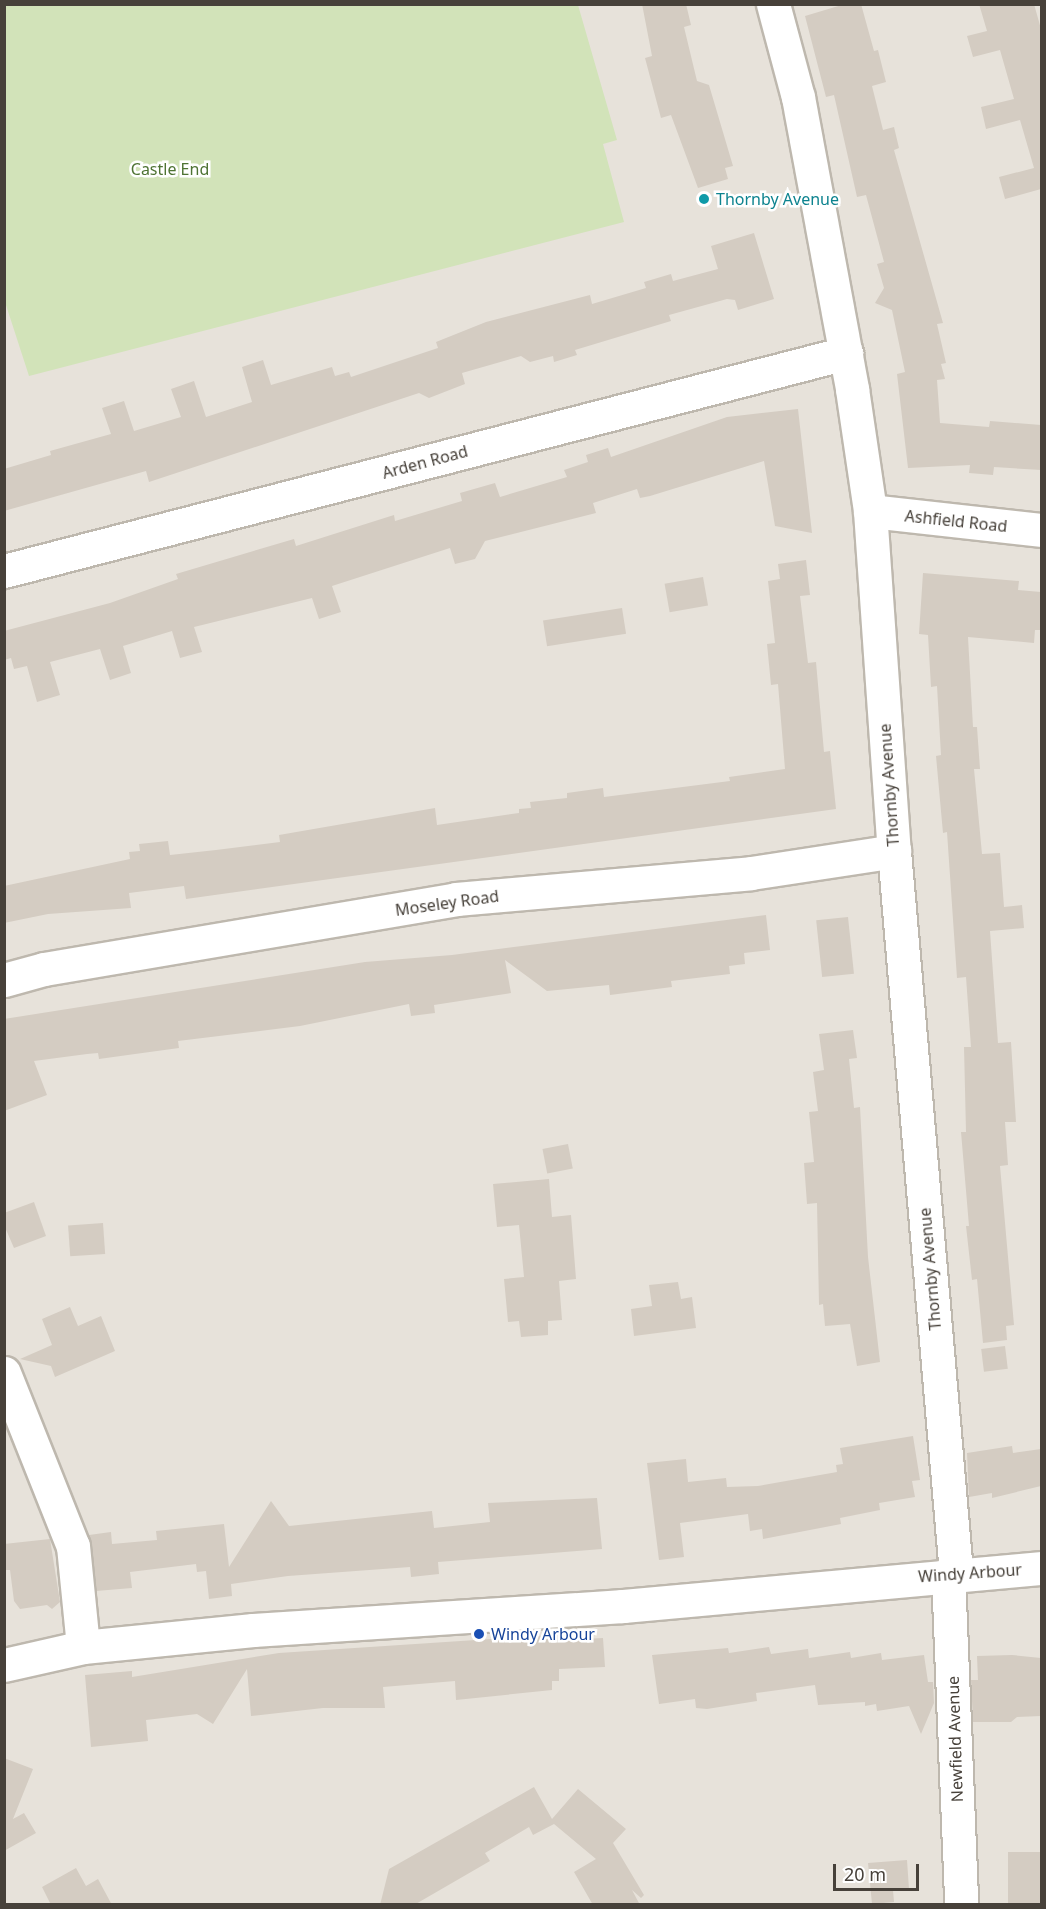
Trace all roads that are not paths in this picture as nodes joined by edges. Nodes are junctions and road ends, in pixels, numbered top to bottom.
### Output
1 (773, 4) edge
2 (846, 352) junction
3 (870, 511) junction
4 (1041, 530) edge
5 (4, 571) edge
6 (894, 851) junction
7 (4, 981) edge
8 (4, 1373) edge
9 (1041, 1568) edge
10 (952, 1573) junction
11 (83, 1647) junction
12 (4, 1665) edge
13 (961, 1905) edge

1 - 2 street, Thornby Avenue
2 - 3 street, Thornby Avenue
2 - 5 street, Arden Road
3 - 4 street, Ashfield Road
3 - 6 street, Thornby Avenue
6 - 7 street, Moseley Road
6 - 10 street, Thornby Avenue
8 - 11 street
9 - 10 street, Windy Arbour
10 - 11 street, Windy Arbour
10 - 13 street, Newfield Avenue
11 - 12 street, Windy Arbour

